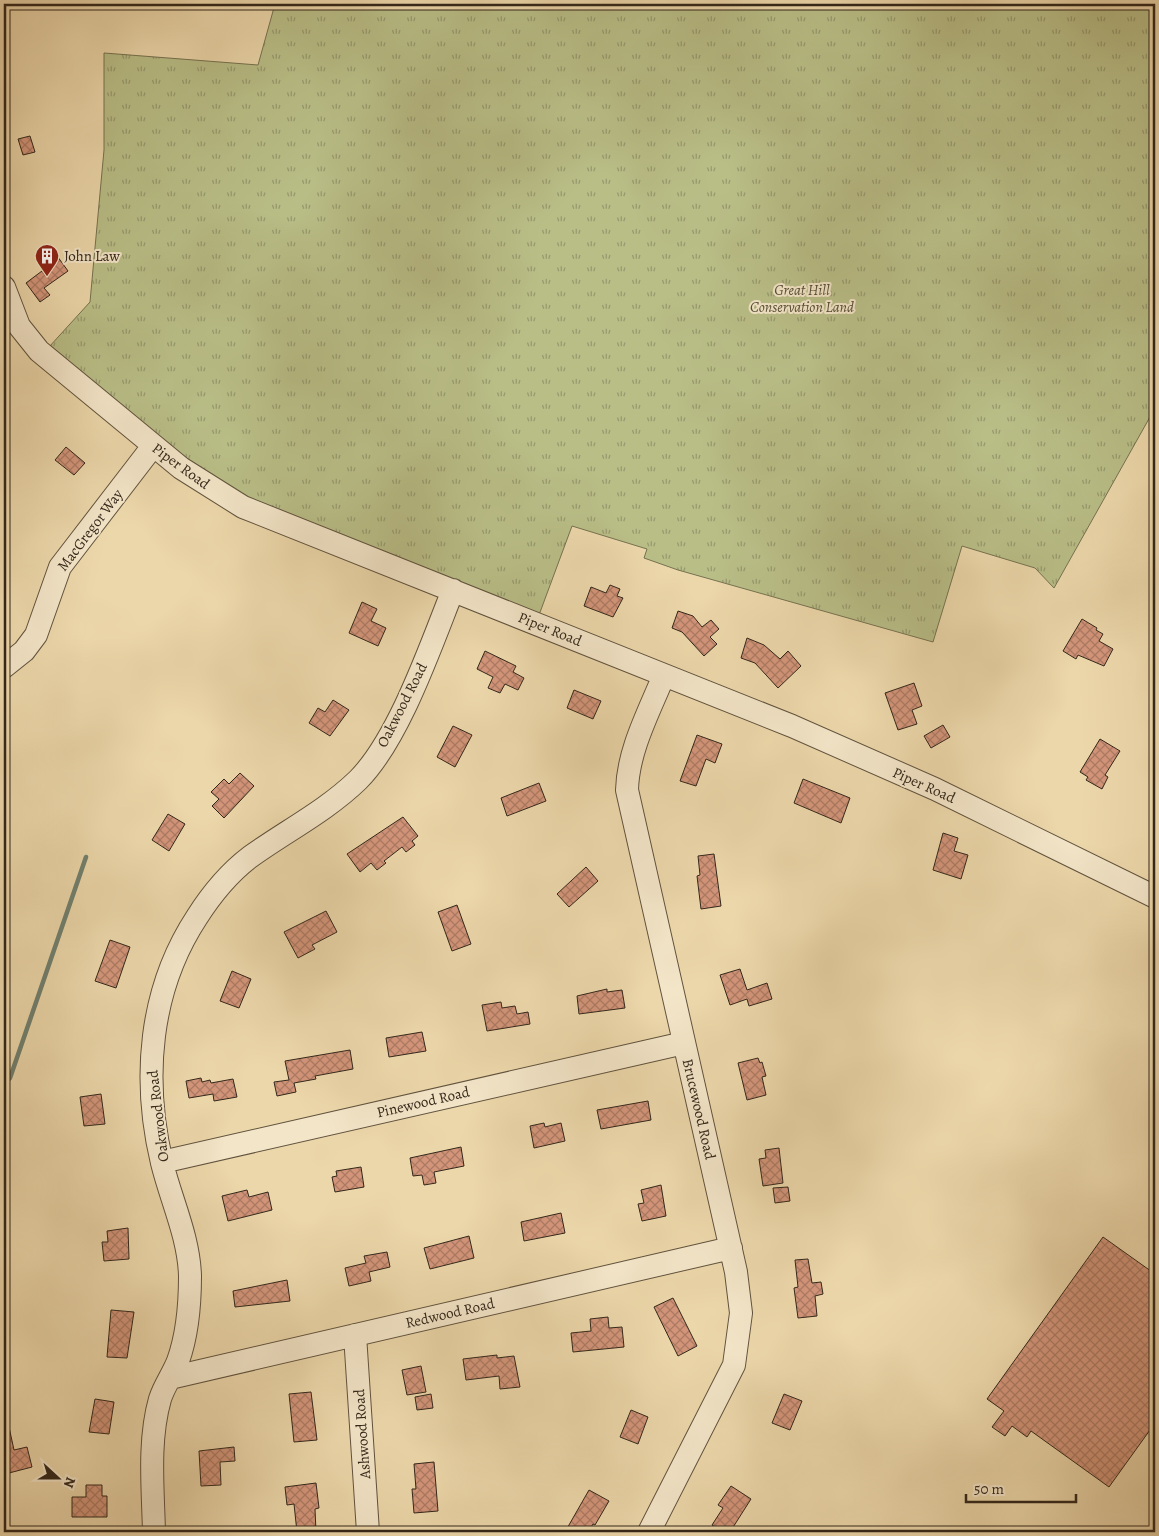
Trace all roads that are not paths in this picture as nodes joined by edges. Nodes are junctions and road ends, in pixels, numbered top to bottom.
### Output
1 (4, 287) edge
2 (153, 446) junction
3 (454, 590) junction
4 (4, 667) edge
5 (664, 675) junction
6 (1155, 896) edge
7 (684, 1043) junction
8 (162, 1162) junction
9 (731, 1248) junction
10 (355, 1335) junction
11 (170, 1378) junction
12 (154, 1532) edge
13 (368, 1532) edge
14 (649, 1532) edge

1 - 2 street, Piper Road
2 - 3 street, Piper Road
2 - 4 street, MacGregor Way
3 - 5 street, Piper Road
3 - 8 street, Oakwood Road
5 - 6 street, Piper Road
5 - 7 street, Brucewood Road
7 - 8 street, Pinewood Road
7 - 9 street, Brucewood Road
8 - 11 street, Oakwood Road
9 - 10 street, Redwood Road
9 - 14 street, Brucewood Road
10 - 11 street, Redwood Road
10 - 13 street, Ashwood Road
11 - 12 street, Oakwood Road

